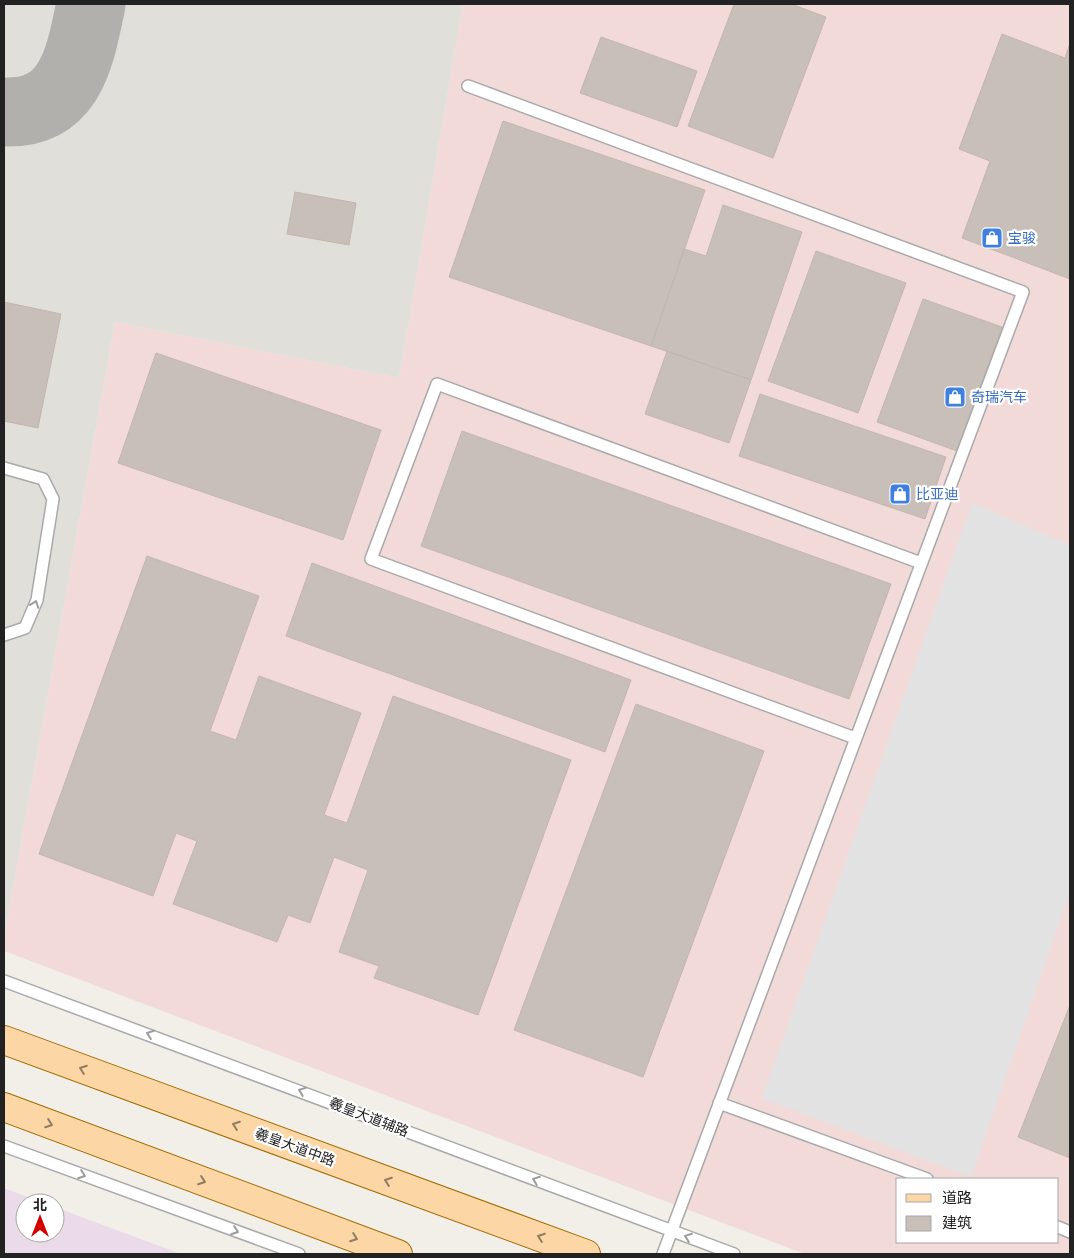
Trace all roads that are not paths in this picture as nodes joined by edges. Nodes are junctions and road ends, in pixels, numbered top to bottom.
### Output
1 (468, 86) dead end
2 (4, 468) edge
3 (921, 564) junction
4 (4, 635) edge
5 (856, 738) junction
6 (4, 981) edge
7 (4, 1040) edge
8 (719, 1103) junction
9 (4, 1107) edge
10 (4, 1146) edge
11 (924, 1178) edge
12 (671, 1230) junction
13 (299, 1254) edge
14 (398, 1254) edge
15 (586, 1254) edge
16 (663, 1254) edge
17 (734, 1254) edge

1 - 3 lane
4 -> 2 lane
3 - 5 lane
3 - 5 lane
5 - 8 lane
12 -> 6 lane, 羲皇大道辅路
15 -> 7 main road, 羲皇大道中路
8 - 11 lane
8 - 12 lane
9 -> 14 main road
10 -> 13 lane
12 - 16 lane
17 -> 12 lane, 羲皇大道辅路

